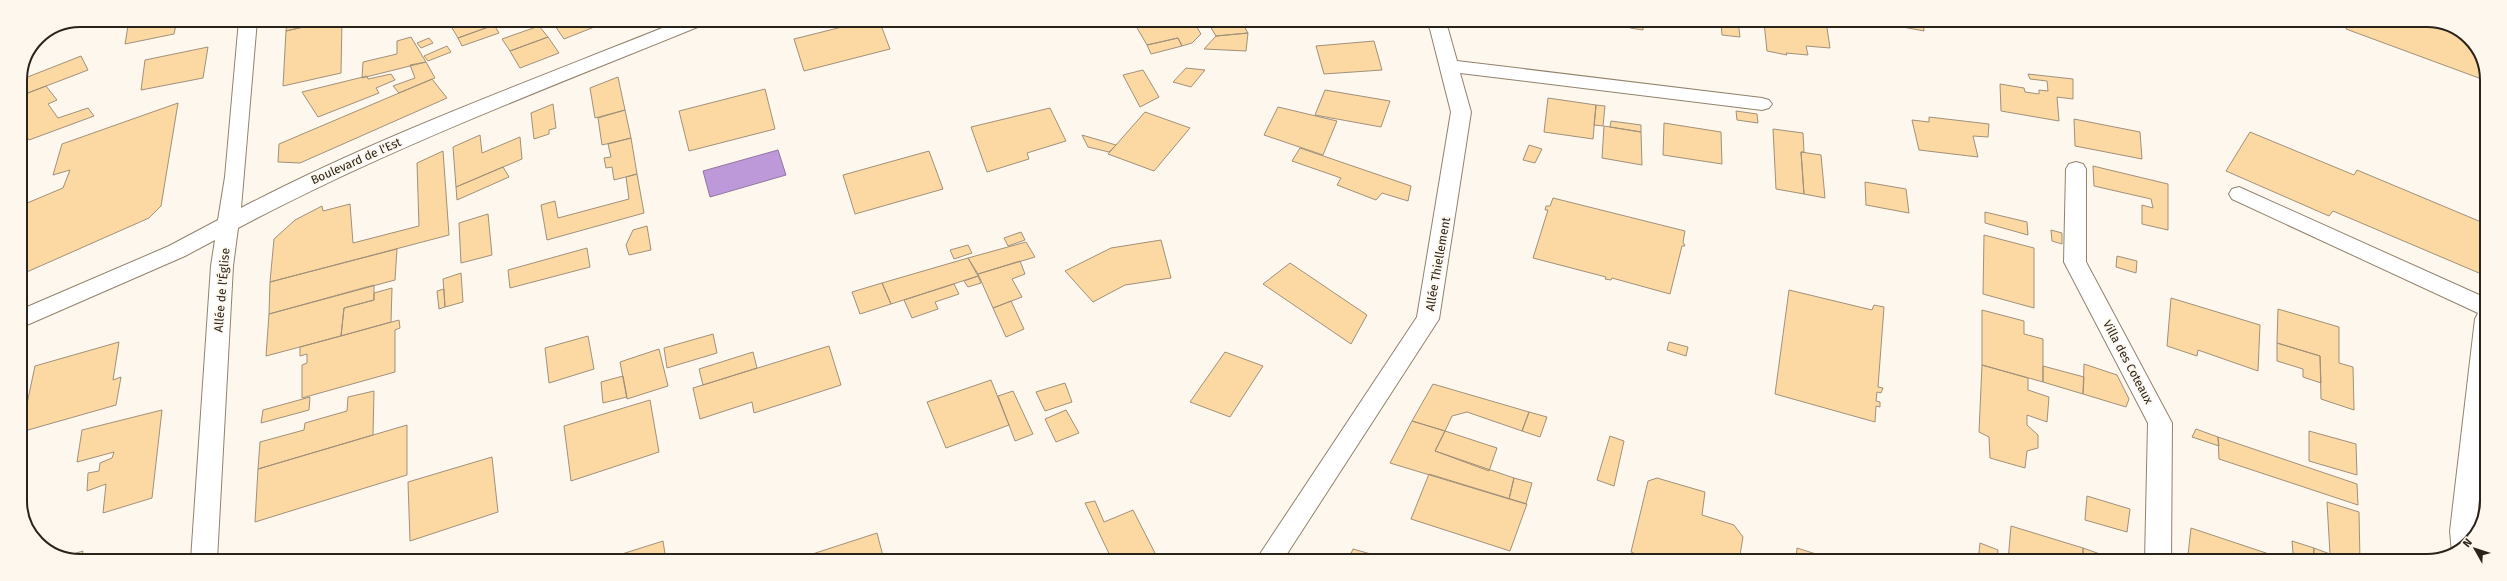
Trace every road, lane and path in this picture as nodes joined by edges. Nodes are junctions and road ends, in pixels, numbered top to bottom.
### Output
1 (247, 27) edge
2 (682, 27) edge
3 (1438, 27) edge
4 (1449, 66) junction
5 (1762, 104) dead end
6 (2076, 169) dead end
7 (2239, 194) dead end
8 (229, 222) junction
9 (2480, 304) edge
10 (27, 317) edge
11 (2480, 375) edge
12 (2463, 529) edge
13 (204, 554) edge
14 (1273, 554) edge
15 (2158, 554) edge

1 - 8 street, Allée de l'Église
2 - 8 street, Boulevard de l'Est
3 - 4 street, Allée Thiellement
4 - 5 street
4 - 14 street, Allée Thiellement
6 - 15 street, Villa des Coteaux
7 - 9 street
8 - 10 street, Boulevard de l'Est
8 - 13 street, Allée de l'Église
11 - 12 street

